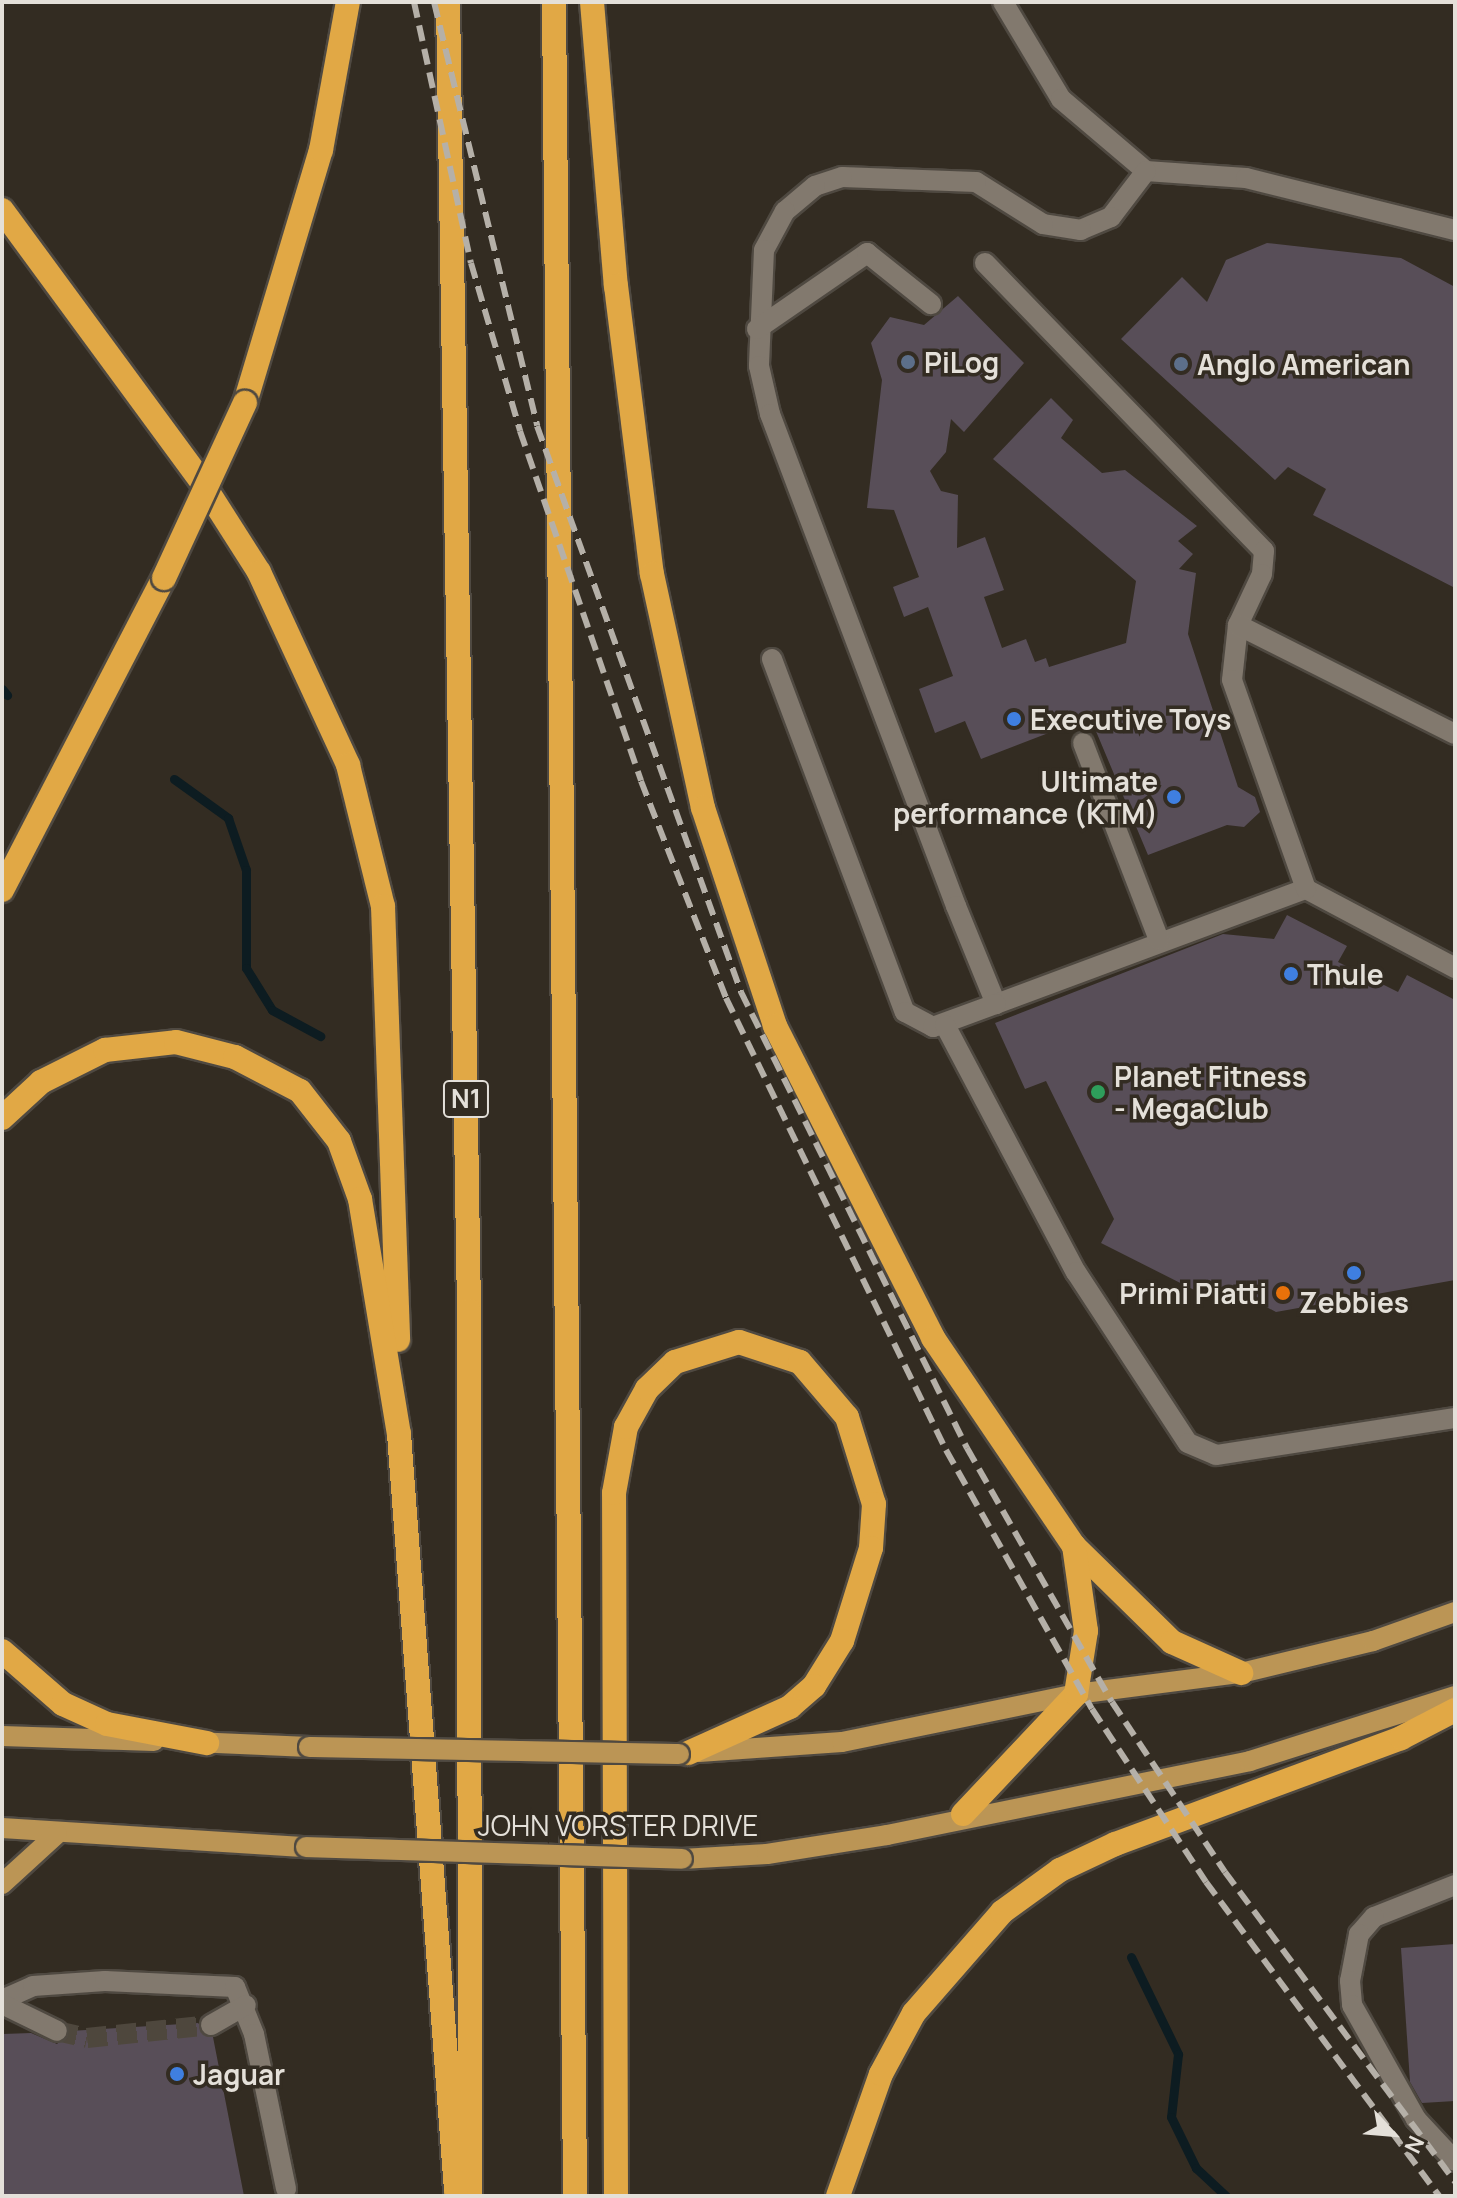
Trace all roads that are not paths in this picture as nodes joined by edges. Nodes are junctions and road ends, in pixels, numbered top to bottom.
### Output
1 (348, 2) edge
2 (448, 2) edge
3 (554, 2) edge
4 (592, 2) edge
5 (1003, 2) edge
6 (1146, 171) junction
7 (2, 210) edge
8 (1455, 230) edge
9 (985, 263) dead end
10 (931, 304) dead end
11 (757, 329) junction
12 (1238, 625) junction
13 (772, 659) dead end
14 (1455, 734) edge
15 (1083, 743) dead end
16 (1306, 889) junction
17 (2, 890) edge
18 (1159, 940) junction
19 (1455, 968) edge
20 (996, 1004) junction
21 (945, 1025) junction
22 (2, 1118) edge
23 (1455, 1418) edge
24 (399, 1434) junction
25 (1074, 1546) junction
26 (1455, 1612) edge
27 (2, 1651) edge
28 (1241, 1673) junction
29 (1076, 1694) junction
30 (1455, 1696) edge
31 (1455, 1710) edge
32 (2, 1736) edge
33 (207, 1743) junction
34 (684, 1754) junction
35 (963, 1814) junction
36 (2, 1828) edge
37 (57, 1834) junction
38 (2, 1884) edge
39 (1455, 1885) edge
40 (2, 2002) edge
41 (246, 2005) junction
42 (211, 2025) tunnel mouth
43 (57, 2031) tunnel mouth
44 (1455, 2161) edge
45 (286, 2189) dead end
46 (456, 2196) edge
47 (470, 2196) edge
48 (575, 2196) edge
49 (616, 2196) edge
50 (838, 2196) edge

1 - 17 highway, bridge
2 - 47 highway, N1
3 - 48 highway
4 - 25 highway
5 - 6 street
6 - 8 street
6 - 11 street
7 - 24 highway
9 - 12 street
10 - 11 street
11 - 20 street
12 - 14 street
12 - 16 street
13 - 21 street
15 - 18 street
16 - 18 street
16 - 19 street
18 - 20 street
20 - 21 street
21 - 23 street
22 - 24 highway
24 - 46 highway
25 - 28 highway
25 - 29 highway
26 - 28 main road
27 - 33 highway
28 - 29 main road
29 - 34 main road
29 - 35 highway
30 - 35 main road, JOHN VORSTER DRIVE
31 - 50 highway
32 - 33 main road
33 - 34 main road, bridge
34 - 49 highway
35 - 37 main road, JOHN VORSTER DRIVE, bridge
36 - 37 main road, JOHN VORSTER DRIVE
37 - 38 main road
39 - 44 street
40 - 41 street
40 - 43 street
41 - 42 street
41 - 45 street

